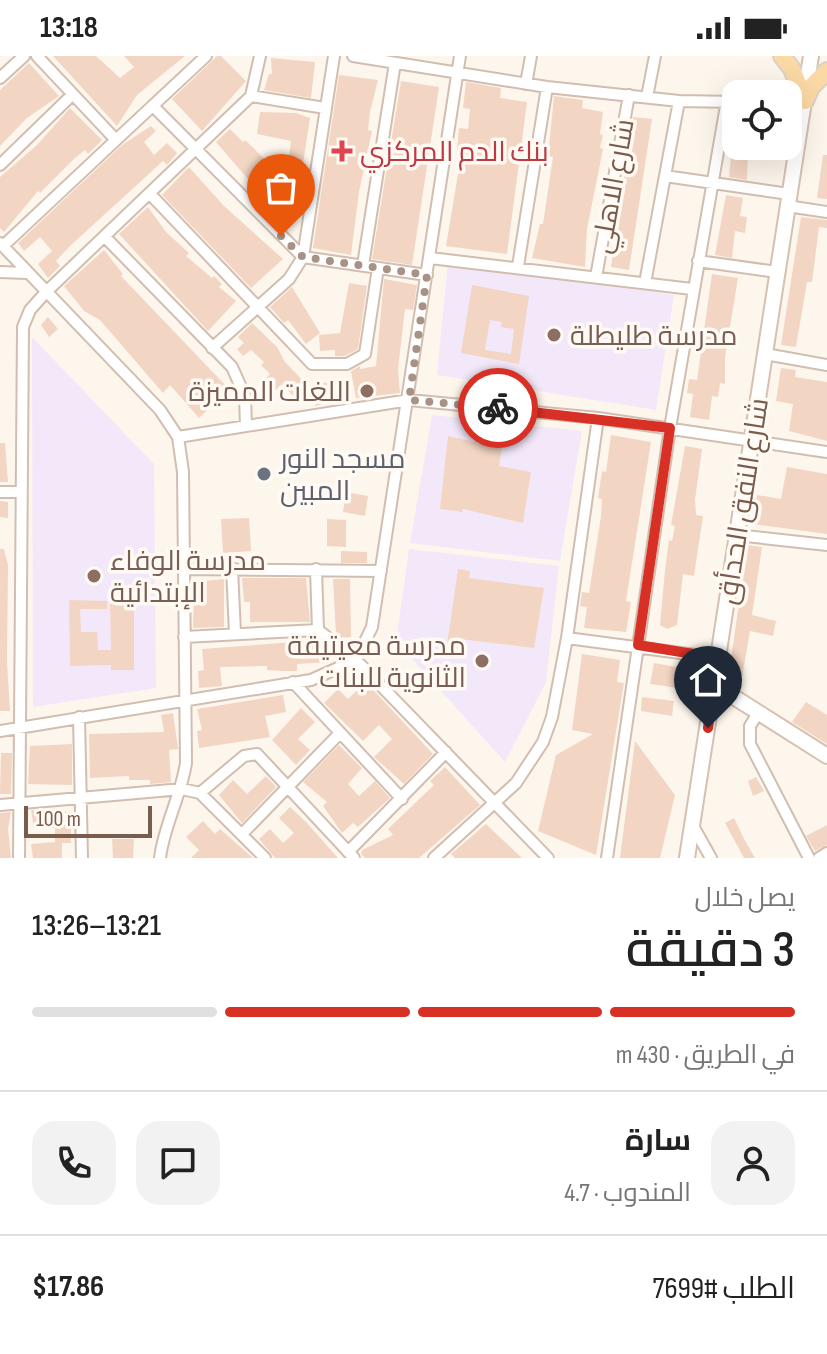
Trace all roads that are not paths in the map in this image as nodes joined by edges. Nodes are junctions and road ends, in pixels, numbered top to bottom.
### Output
1 (24, 56) edge
2 (37, 56) edge
3 (206, 56) edge
4 (260, 56) edge
5 (334, 56) edge
6 (353, 56) edge
7 (460, 56) edge
8 (531, 56) edge
9 (655, 56) edge
10 (782, 56) edge
11 (808, 56) edge
12 (395, 63) junction
13 (827, 71) edge
14 (457, 75) junction
15 (0, 78) edge
16 (526, 84) junction
17 (547, 87) junction
18 (72, 95) junction
19 (629, 95) junction
20 (251, 96) junction
21 (803, 96) junction
22 (647, 97) junction
23 (679, 101) junction
24 (722, 101) edge
25 (802, 101) edge
26 (153, 106) junction
27 (325, 108) junction
28 (116, 140) junction
29 (722, 140) edge
30 (197, 151) junction
31 (791, 160) edge
32 (0, 165) edge
33 (665, 176) junction
34 (711, 183) junction
35 (151, 195) junction
36 (788, 200) junction
37 (827, 212) edge
38 (106, 238) junction
39 (2, 245) edge
40 (303, 257) junction
41 (430, 258) junction
42 (698, 261) junction
43 (363, 265) junction
44 (518, 266) junction
45 (378, 268) junction
46 (0, 272) edge
47 (777, 272) junction
48 (27, 273) junction
49 (427, 275) junction
50 (596, 277) junction
51 (645, 283) junction
52 (692, 289) junction
53 (46, 292) junction
54 (255, 308) junction
55 (212, 348) junction
56 (765, 354) junction
57 (827, 365) edge
58 (409, 400) junction
59 (598, 418) junction
60 (246, 426) junction
61 (670, 428) junction
62 (178, 437) junction
63 (751, 442) junction
64 (827, 452) edge
65 (0, 492) edge
66 (20, 492) junction
67 (736, 535) junction
68 (827, 545) edge
69 (232, 568) junction
70 (184, 569) junction
71 (316, 569) junction
72 (381, 571) junction
73 (318, 630) junction
74 (235, 633) junction
75 (184, 637) junction
76 (567, 638) junction
77 (638, 645) junction
78 (718, 658) junction
79 (356, 660) junction
80 (293, 682) junction
81 (715, 685) junction
82 (184, 699) junction
83 (758, 713) junction
84 (79, 717) junction
85 (21, 727) junction
86 (0, 731) edge
87 (340, 733) junction
88 (446, 752) junction
89 (827, 756) edge
90 (287, 787) junction
91 (182, 789) junction
92 (200, 793) junction
93 (83, 797) junction
94 (402, 799) junction
95 (20, 804) junction
96 (494, 804) junction
97 (0, 805) edge
98 (693, 826) junction
99 (242, 834) junction
100 (827, 853) edge
101 (163, 855) edge
102 (351, 855) edge
103 (437, 857) edge
104 (19, 858) edge
105 (82, 858) edge
106 (265, 858) edge
107 (548, 858) edge
108 (607, 858) edge
109 (687, 858) edge
110 (711, 858) edge
111 (809, 858) edge
112 (819, 858) edge

1 - 15 street
2 - 18 street
3 - 26 street
4 - 20 street
5 - 27 street
6 - 12 street
7 - 14 street
8 - 16 street
9 - 22 street
10 - 21 main road
11 - 21 main road, شارع النفق الحدأق
12 - 14 street
12 - 43 street
13 - 21 main road
14 - 16 street
14 - 41 street
16 - 17 street
17 - 19 street
17 - 44 street
18 - 28 street
18 - 32 street
19 - 22 street
19 - 50 street, شارع الاهلي
20 - 27 street
20 - 30 street
21 - 25 main road, شارع النفق الحدأق
22 - 23 street
23 - 24 street
23 - 33 street
26 - 28 street
26 - 30 street
27 - 40 street
28 - 39 street
29 - 34 street
30 - 35 street
30 - 40 street
31 - 36 main road, شارع النفق الحدأق
33 - 34 street
33 - 51 street
34 - 36 street
34 - 42 street
35 - 38 street
35 - 54 street
36 - 37 street
36 - 47 main road, شارع النفق الحدأق
38 - 53 street
38 - 55 street
39 - 48 street
40 - 43 street
40 - 54 street
41 - 44 street
41 - 49 street
42 - 47 street
42 - 52 street
43 - 45 street
44 - 50 street
45 - 49 street
45 - 54 street
46 - 48 street
47 - 56 main road, شارع النفق الحدأق
48 - 53 street
49 - 58 street
50 - 51 street
51 - 52 street
52 - 61 street
53 - 62 street
53 - 66 street
54 - 55 street
55 - 60 street
56 - 57 street
56 - 63 main road, شارع النفق الحدأق
58 - 59 street
58 - 60 street
58 - 72 street
59 - 61 street
59 - 76 street
60 - 62 street
61 - 63 street
61 - 77 street
62 - 70 street
63 - 64 street
63 - 67 main road, شارع النفق الحدأق
65 - 66 street
66 - 85 street
67 - 68 street
67 - 78 main road, شارع النفق الحدأق
69 - 70 street
69 - 71 street
69 - 74 street
70 - 75 street
71 - 72 street
71 - 73 street
72 - 79 street
73 - 74 street
73 - 79 street
74 - 75 street
75 - 82 street
76 - 77 street
76 - 96 street
77 - 78 street
77 - 108 street
78 - 81 main road, شارع النفق الحدأق
79 - 80 street
79 - 88 street
80 - 82 street
80 - 87 street
81 - 83 main road
81 - 98 main road, شارع النفق الحدأق
82 - 84 street
82 - 91 street
83 - 89 main road
83 - 111 street
84 - 85 street
84 - 93 street
85 - 86 street
85 - 95 street
87 - 90 street
87 - 94 street
88 - 94 street
88 - 96 street
90 - 92 street
90 - 99 street
90 - 102 street
91 - 92 street
91 - 93 street
91 - 101 street
92 - 99 street
93 - 95 street
93 - 105 street
94 - 102 street
95 - 97 street
95 - 104 street
96 - 103 street
96 - 107 street
98 - 109 main road, شارع النفق الحدأق
98 - 110 street
99 - 106 street
100 - 112 street

